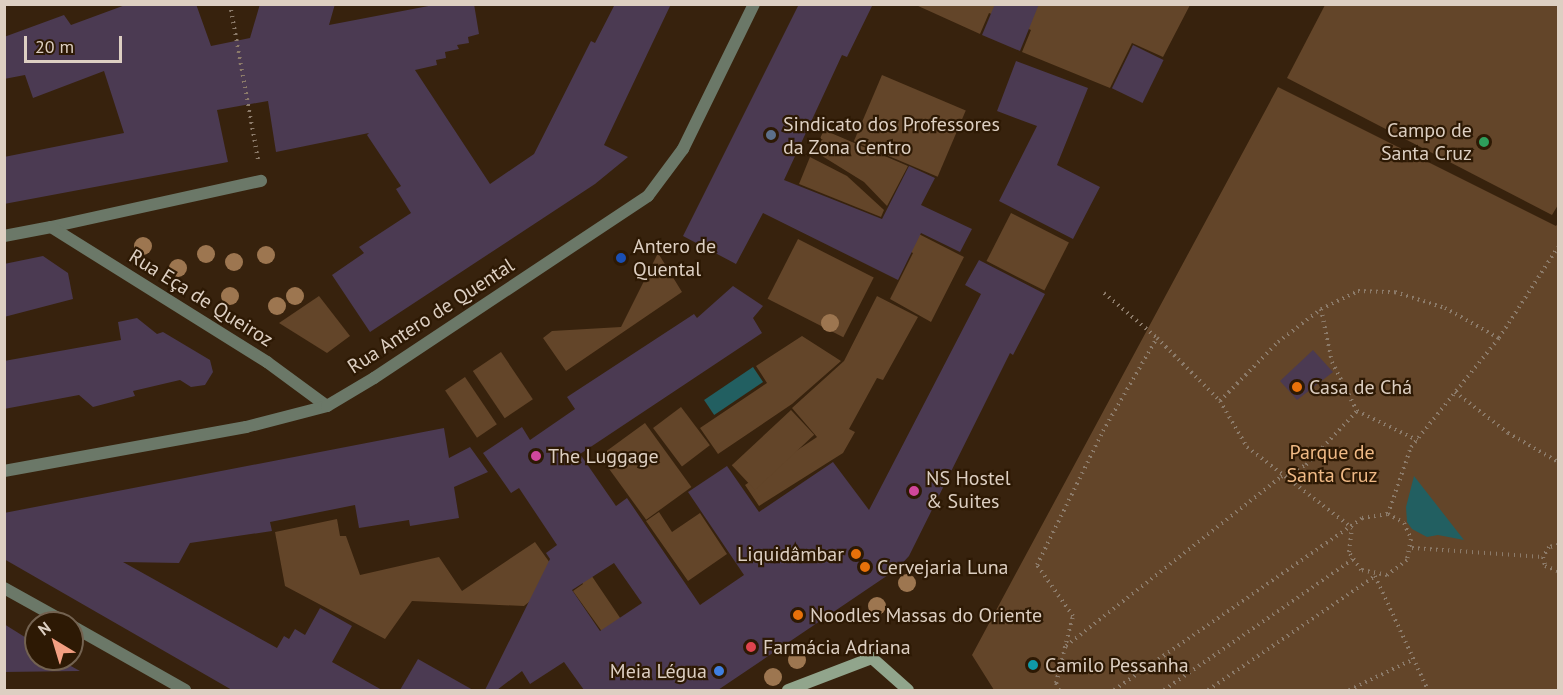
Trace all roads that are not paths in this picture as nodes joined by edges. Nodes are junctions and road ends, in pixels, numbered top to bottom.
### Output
1 (754, 4) edge
2 (261, 181) dead end
3 (51, 227) junction
4 (4, 236) edge
5 (327, 406) junction
6 (4, 471) edge
7 (4, 588) edge
8 (45, 611) edge
9 (84, 633) edge
10 (185, 690) edge
11 (788, 690) edge
12 (908, 690) edge

1 - 5 street, Rua Antero de Quental
2 - 3 street
3 - 4 street
3 - 5 street, Rua Eça de Queiroz
5 - 6 street, Rua Antero de Quental
7 - 8 street
9 - 10 street
11 - 12 main road

